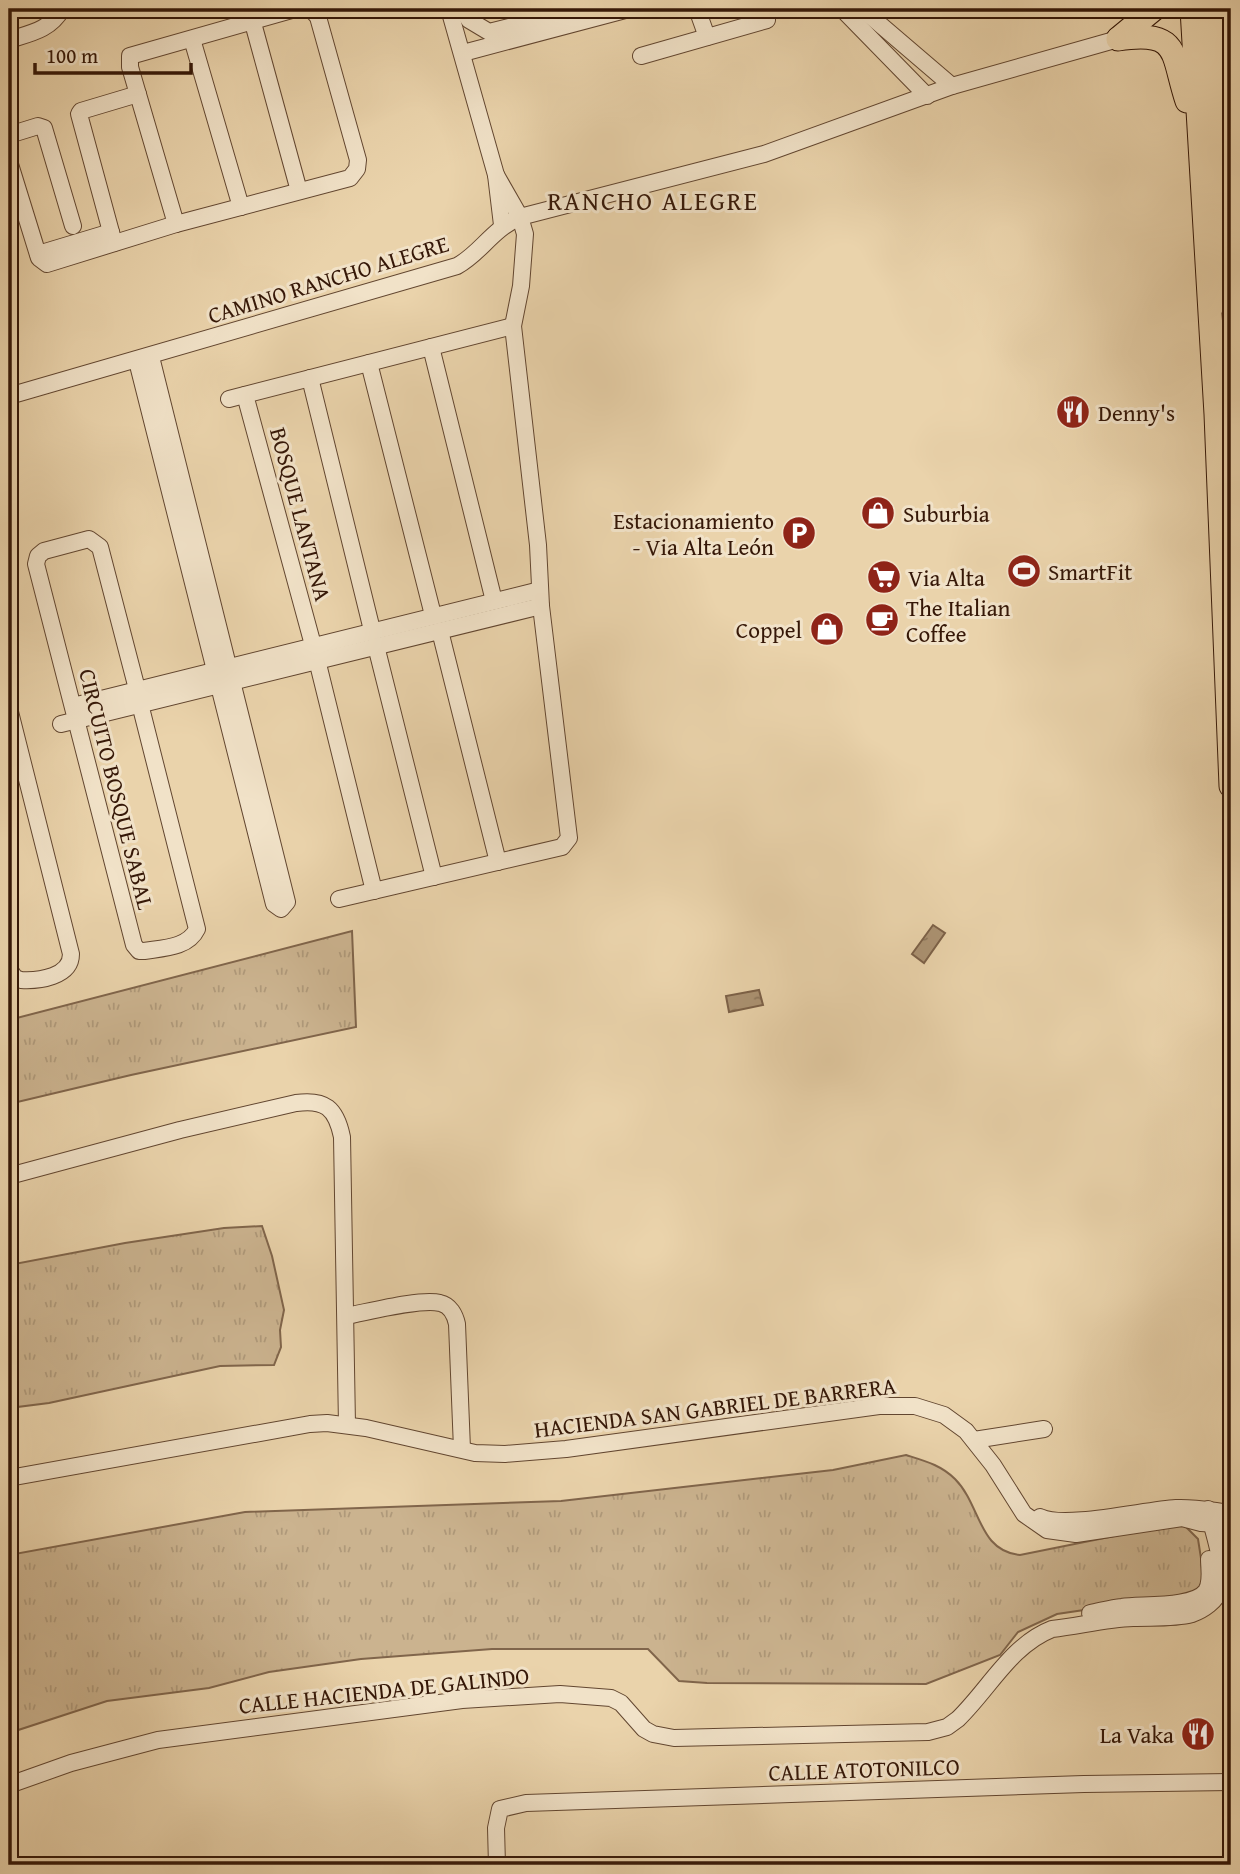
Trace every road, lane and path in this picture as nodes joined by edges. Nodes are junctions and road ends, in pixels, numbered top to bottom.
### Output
1 (62, 9) edge
2 (295, 9) edge
3 (311, 9) edge
4 (449, 9) edge
5 (462, 9) edge
6 (579, 9) edge
7 (697, 9) edge
8 (842, 9) edge
9 (1154, 9) edge
10 (1192, 9) edge
11 (1213, 9) edge
12 (614, 11) edge
13 (860, 13) edge
14 (767, 20) dead end
15 (253, 23) junction
16 (707, 37) junction
17 (1118, 39) junction
18 (9, 40) edge
19 (192, 40) junction
20 (463, 54) junction
21 (915, 55) junction
22 (641, 56) dead end
23 (900, 68) junction
24 (953, 86) junction
25 (138, 94) junction
26 (927, 96) junction
27 (1199, 128) junction
28 (9, 135) edge
29 (9, 161) edge
30 (496, 175) junction
31 (299, 191) junction
32 (241, 207) junction
33 (520, 217) junction
34 (176, 224) junction
35 (502, 225) junction
36 (73, 226) dead end
37 (113, 238) junction
38 (1231, 306) edge
39 (513, 326) junction
40 (431, 347) junction
41 (144, 359) junction
42 (369, 363) junction
43 (310, 378) junction
44 (245, 395) junction
45 (9, 396) edge
46 (229, 399) dead end
47 (540, 598) junction
48 (494, 601) junction
49 (433, 615) junction
50 (440, 631) junction
51 (374, 638) junction
52 (315, 652) junction
53 (224, 675) junction
54 (139, 696) junction
55 (70, 717) junction
56 (11, 724) edge
57 (1231, 786) edge
58 (498, 862) junction
59 (435, 877) junction
60 (373, 891) junction
61 (338, 899) dead end
62 (9, 968) edge
63 (9, 1175) edge
64 (346, 1316) junction
65 (346, 1425) junction
66 (1044, 1429) dead end
67 (973, 1436) junction
68 (463, 1449) junction
69 (9, 1478) edge
70 (1231, 1513) edge
71 (1205, 1516) junction
72 (1231, 1525) edge
73 (1218, 1594) edge
74 (1231, 1782) edge
75 (9, 1785) edge
76 (497, 1865) edge

1 - 18 street
2 - 15 street
3 - 31 street
4 - 20 street
5 - 6 street
7 - 16 street
8 - 13 street
9 - 17 highway
10 - 27 highway
11 - 38 highway
12 - 20 street
13 - 21 street
13 - 23 street
14 - 16 street
15 - 19 street
15 - 31 street
16 - 22 street
17 - 24 street, CAMINO RANCHO ALEGRE
17 - 27 highway
19 - 25 street
19 - 32 street
20 - 30 street
21 - 23 street
21 - 24 street
23 - 26 street
24 - 26 street, CAMINO RANCHO ALEGRE
25 - 34 street
25 - 37 street
26 - 33 street, CAMINO RANCHO ALEGRE
27 - 57 highway
28 - 36 street
29 - 37 street
30 - 33 street
30 - 35 street
31 - 32 street
32 - 34 street
33 - 35 street, CAMINO RANCHO ALEGRE
33 - 39 street
34 - 37 street
35 - 41 street, CAMINO RANCHO ALEGRE
39 - 40 street
39 - 47 street
40 - 42 street
40 - 48 street
41 - 45 street, CAMINO RANCHO ALEGRE
41 - 53 street
42 - 43 street
42 - 49 street
43 - 44 street
43 - 51 street
44 - 46 street
44 - 52 street, BOSQUE LANTANA
47 - 48 street
47 - 50 street
47 - 58 street
48 - 49 street
49 - 51 street
50 - 51 street
50 - 58 street
51 - 52 street
51 - 59 street
52 - 53 street
52 - 60 street, BOSQUE LANTANA
53 - 53 street
53 - 54 street
54 - 55 street
54 - 55 street, CIRCUITO BOSQUE SABAL
54 - 55 street, CIRCUITO BOSQUE SABAL
56 - 62 street
58 - 59 street
59 - 60 street
60 - 61 street
63 - 64 street
64 - 65 street
64 - 68 street
65 - 68 street, HACIENDA SAN GABRIEL DE BARRERA
65 - 69 street, HACIENDA SAN GABRIEL DE BARRERA
66 - 67 street
67 - 68 street, HACIENDA SAN GABRIEL DE BARRERA
67 - 71 street
70 - 71 street
71 - 72 street
71 - 73 street, CALLE HACIENDA DE GALINDO
73 - 75 street, CALLE HACIENDA DE GALINDO
74 - 76 street, CALLE ATOTONILCO

